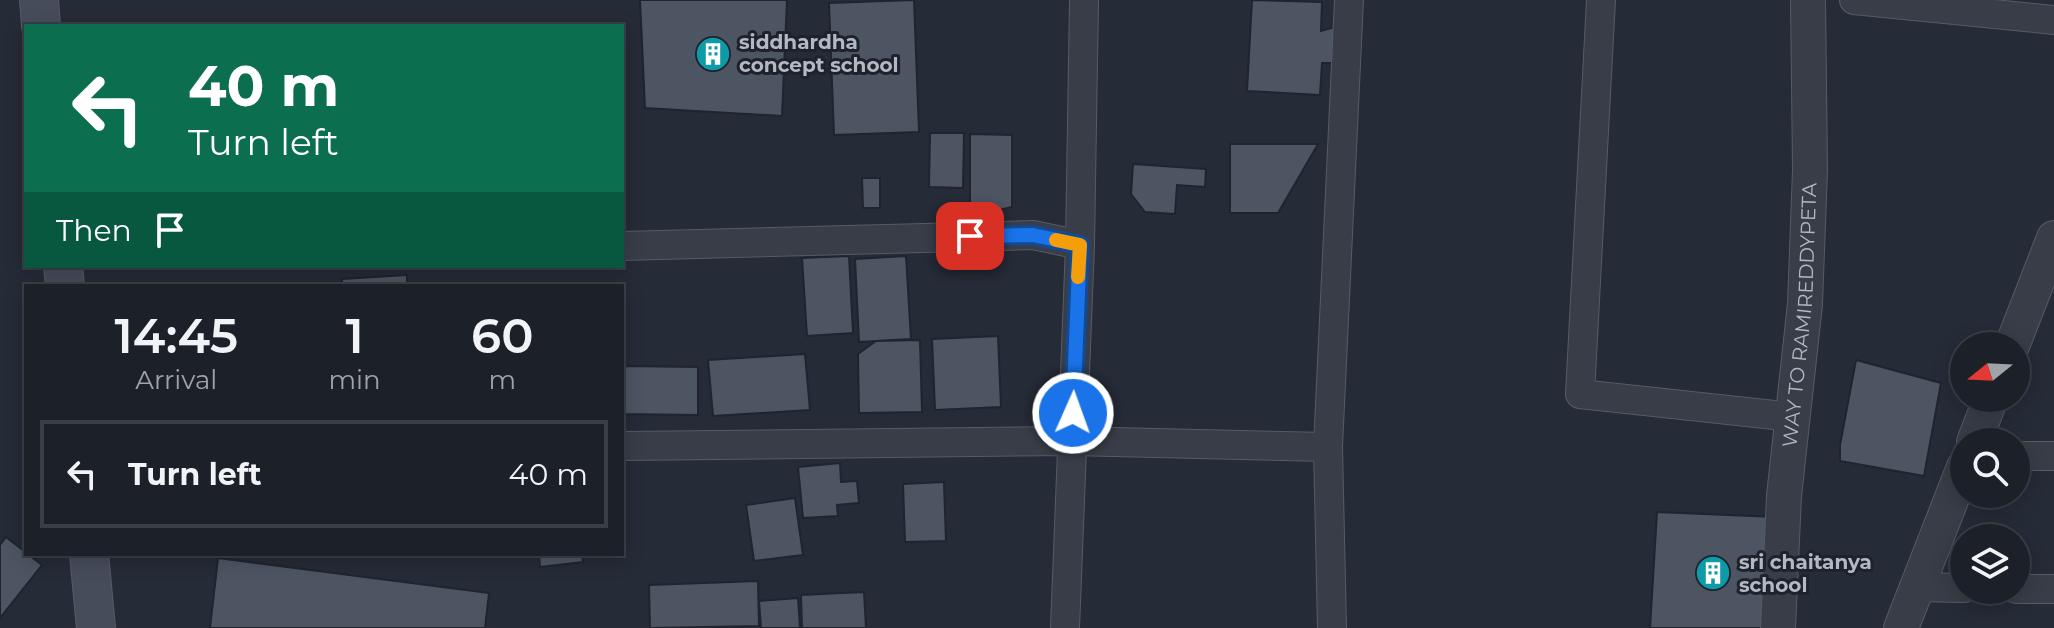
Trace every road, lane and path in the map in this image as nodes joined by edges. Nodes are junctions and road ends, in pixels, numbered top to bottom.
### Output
1 (39, 0) edge
2 (1084, 0) edge
3 (1349, 0) edge
4 (1601, 0) edge
5 (1808, 0) edge
6 (1854, 0) edge
7 (2054, 20) edge
8 (41, 24) edge
9 (2054, 238) edge
10 (1080, 245) junction
11 (624, 246) edge
12 (2017, 332) edge
13 (1792, 417) junction
14 (1071, 441) junction
15 (624, 446) edge
16 (1328, 447) junction
17 (2030, 456) edge
18 (2054, 456) edge
19 (1950, 503) edge
20 (89, 556) edge
21 (1917, 587) junction
22 (1950, 588) edge
23 (2030, 589) edge
24 (2054, 589) edge
25 (96, 628) edge
26 (1065, 628) edge
27 (1332, 628) edge
28 (1778, 628) edge
29 (1901, 628) edge

1 - 8 main road
2 - 10 street
3 - 16 street
4 - 13 street
5 - 13 street, WAY TO RAMIREDDYPETA
6 - 7 street
9 - 12 street
10 - 11 street
10 - 14 street
13 - 28 street, WAY TO RAMIREDDYPETA
14 - 15 street
14 - 16 street
14 - 26 street
16 - 27 street
17 - 18 street
19 - 21 street
20 - 25 main road
21 - 22 street
21 - 29 street
23 - 24 street

